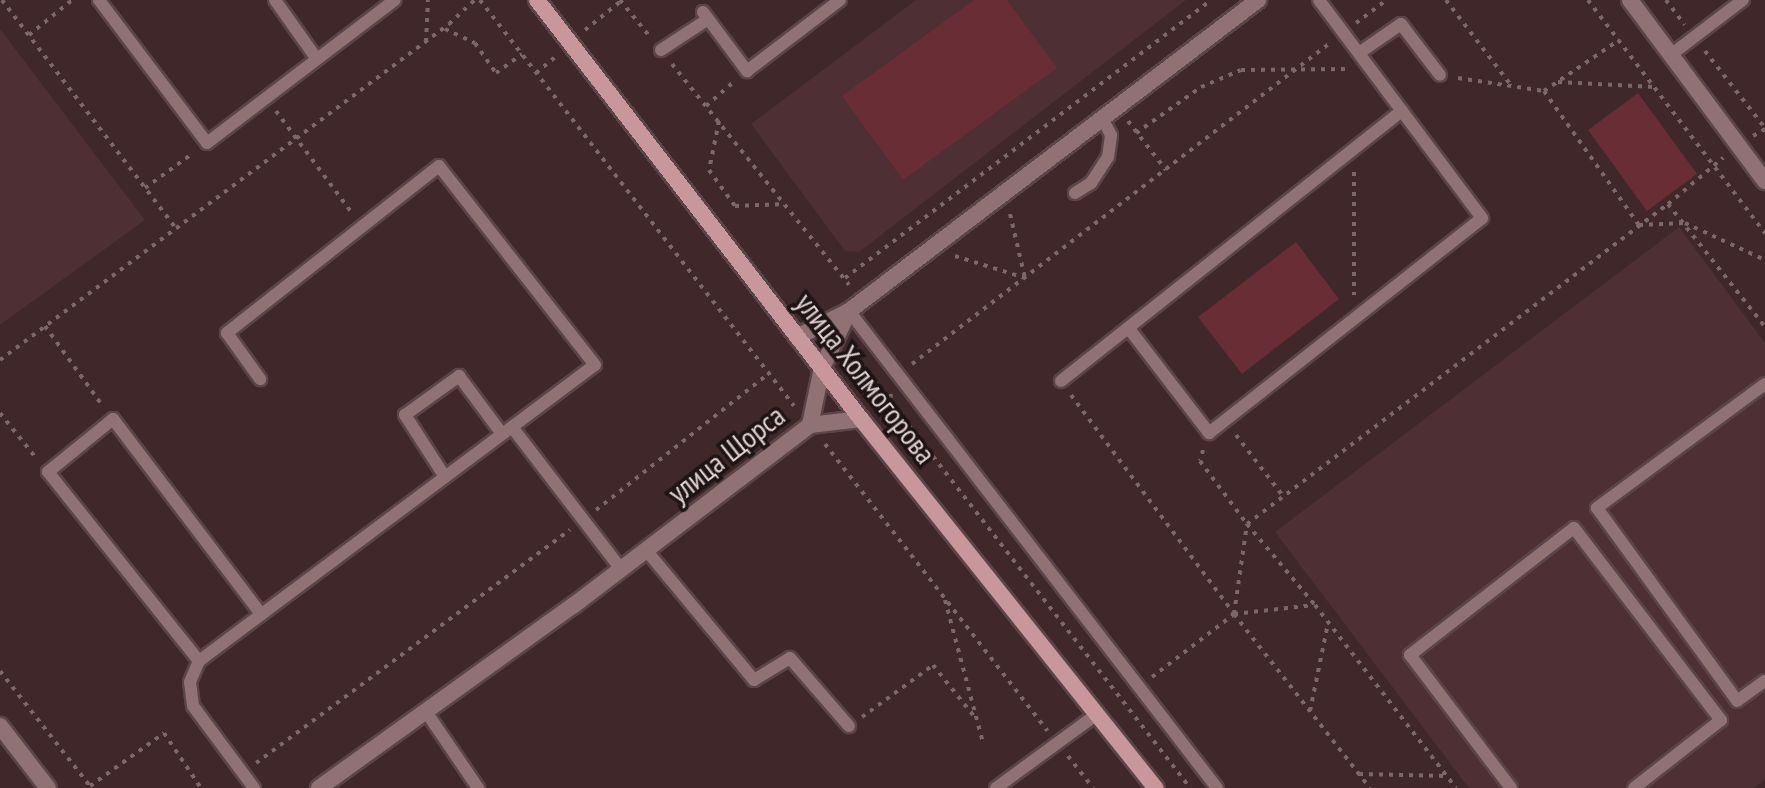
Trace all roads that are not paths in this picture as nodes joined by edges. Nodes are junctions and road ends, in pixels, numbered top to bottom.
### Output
1 (99, 0) edge
2 (275, 0) edge
3 (395, 0) edge
4 (537, 0) edge
5 (840, 0) edge
6 (1258, 0) edge
7 (1319, 0) edge
8 (1630, 0) edge
9 (1743, 0) edge
10 (661, 50) road end
11 (1359, 53) junction
12 (1672, 54) junction
13 (317, 59) junction
14 (1440, 75) road end
15 (1402, 111) junction
16 (1102, 118) junction
17 (1765, 181) edge
18 (1075, 193) dead end
19 (849, 311) junction
20 (1130, 330) junction
21 (797, 337) junction
22 (822, 368) junction
23 (260, 379) dead end
24 (1061, 381) road end
25 (1765, 384) edge
26 (861, 419) junction
27 (810, 425) junction
28 (507, 430) junction
29 (445, 477) junction
30 (646, 550) junction
31 (621, 569) junction
32 (261, 614) junction
33 (199, 661) junction
34 (1765, 681) edge
35 (427, 713) junction
36 (1097, 714) junction
37 (0, 726) edge
38 (849, 726) road end
39 (48, 788) edge
40 (254, 788) edge
41 (319, 788) edge
42 (478, 788) edge
43 (996, 788) edge
44 (1156, 788) edge
45 (1217, 788) edge
46 (1511, 788) edge
47 (1634, 788) edge

1 - 13 lane
2 - 13 lane
3 - 13 lane
4 - 21 main road, улица Холмогорова
5 - 10 lane
6 - 16 street, улица Щорса
7 - 11 lane
8 - 12 street
9 - 12 lane
11 - 14 lane
11 - 15 lane
12 - 17 street
15 - 20 lane
15 - 20 lane
16 - 18 lane
16 - 19 street, улица Щорса
19 - 21 street
19 - 22 street, улица Щорса
19 - 45 lane
20 - 24 lane
21 - 22 main road, улица Холмогорова
22 - 26 main road, улица Холмогорова
22 - 27 street, улица Щорса
23 - 28 lane
25 - 34 lane
26 - 27 street
26 - 36 main road, улица Холмогорова
27 - 30 street, улица Щорса
28 - 29 lane
28 - 29 lane
28 - 31 lane
29 - 32 lane
30 - 31 street, улица Щорса
30 - 38 lane
31 - 35 street, улица Щорса
32 - 33 lane
32 - 33 lane
33 - 40 lane
35 - 41 street, улица Щорса
35 - 42 lane
36 - 43 lane
36 - 44 main road, улица Холмогорова
37 - 39 street
46 - 47 lane

